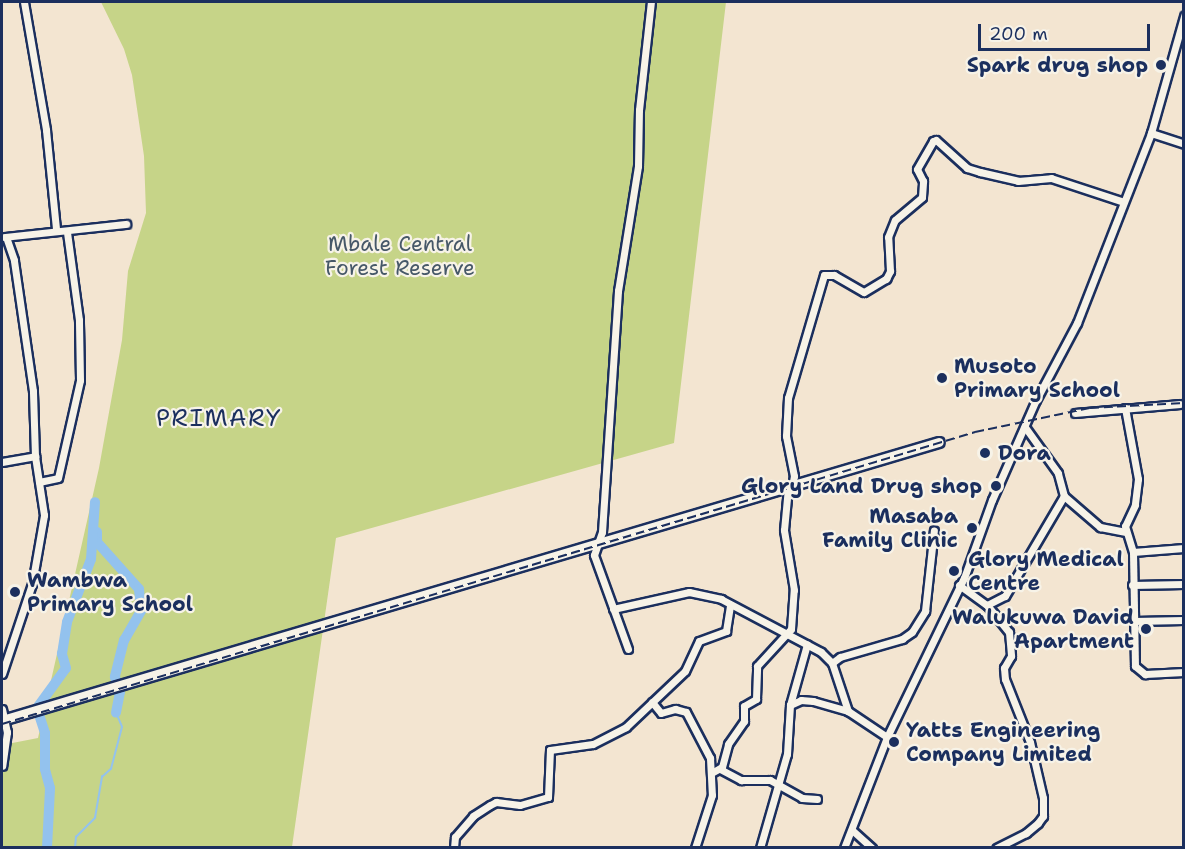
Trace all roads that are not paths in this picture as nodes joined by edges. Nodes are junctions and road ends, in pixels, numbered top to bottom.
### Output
1 (24, 2) edge
2 (651, 2) edge
3 (1184, 16) edge
4 (1151, 133) junction
5 (1184, 144) edge
6 (1121, 201) junction
7 (126, 224) dead end
8 (56, 230) junction
9 (67, 232) junction
10 (4, 237) edge
11 (1180, 404) dead end
12 (1125, 408) junction
13 (1075, 413) dead end
14 (1025, 427) junction
15 (939, 442) dead end
16 (35, 456) junction
17 (2, 462) edge
18 (39, 483) junction
19 (790, 488) junction
20 (1064, 496) junction
21 (934, 530) dead end
22 (1125, 532) junction
23 (599, 545) junction
24 (1184, 548) edge
25 (1133, 552) junction
26 (1184, 584) edge
27 (959, 585) junction
28 (1132, 585) junction
29 (730, 605) junction
30 (987, 605) junction
31 (613, 609) junction
32 (1184, 620) edge
33 (1134, 621) junction
34 (789, 634) junction
35 (807, 644) junction
36 (628, 649) dead end
37 (832, 663) junction
38 (1184, 672) edge
39 (2, 674) edge
40 (652, 702) junction
41 (790, 705) junction
42 (848, 711) junction
43 (3, 716) edge
44 (887, 737) junction
45 (2, 766) edge
46 (717, 771) junction
47 (778, 784) junction
48 (817, 799) dead end
49 (852, 830) junction
50 (454, 848) edge
51 (695, 848) edge
52 (760, 848) edge
53 (844, 848) edge
54 (872, 848) edge
55 (997, 848) edge

1 - 8 street
2 - 23 street
3 - 4 street
4 - 5 street
4 - 6 street
6 - 14 street
6 - 19 street
7 - 9 street
8 - 9 street
8 - 10 street
9 - 18 street
10 - 16 street
11 - 12 street
12 - 13 street
12 - 22 street
14 - 20 street
14 - 27 street
15 - 19 main road
16 - 17 street
16 - 18 street
18 - 39 street
19 - 23 main road
19 - 34 street
20 - 22 street
20 - 30 street
21 - 37 street
22 - 25 street
23 - 31 street
23 - 43 main road
24 - 25 street
25 - 28 street
26 - 28 street
27 - 30 street
27 - 44 street
28 - 33 street
29 - 31 street
29 - 34 street
29 - 40 street
30 - 55 street
31 - 36 street
32 - 33 street
33 - 38 street
34 - 35 street
34 - 46 street
35 - 37 street
35 - 41 street
37 - 42 street
40 - 46 street
40 - 50 street
41 - 42 street
41 - 47 street
42 - 44 street
43 - 45 street
44 - 49 street
46 - 47 street
46 - 51 street
47 - 48 street
47 - 52 street
49 - 53 street
49 - 54 street

